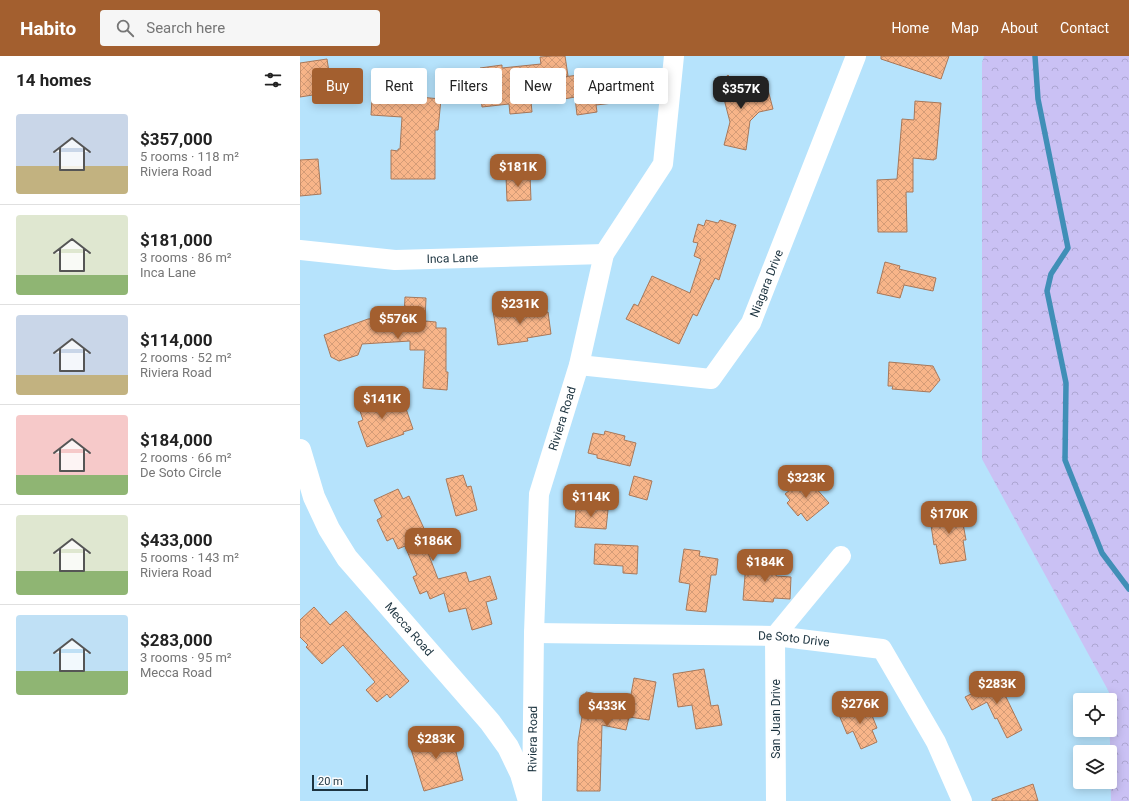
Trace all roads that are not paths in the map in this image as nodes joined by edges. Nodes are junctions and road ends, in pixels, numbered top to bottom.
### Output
1 (674, 56) edge
2 (856, 56) edge
3 (300, 250) edge
4 (604, 254) junction
5 (580, 365) junction
6 (300, 450) edge
7 (841, 556) dead end
8 (534, 633) junction
9 (775, 636) junction
10 (531, 801) edge
11 (776, 801) edge
12 (962, 801) edge

1 - 4 street, Riviera Road
2 - 5 street, Niagara Drive
3 - 4 street, Inca Lane
4 - 5 street, Riviera Road
5 - 8 street, Riviera Road
6 - 10 street, Mecca Road
7 - 9 street
8 - 9 street, De Soto Drive
8 - 10 street, Riviera Road
9 - 11 street, San Juan Drive
9 - 12 street, De Soto Drive

